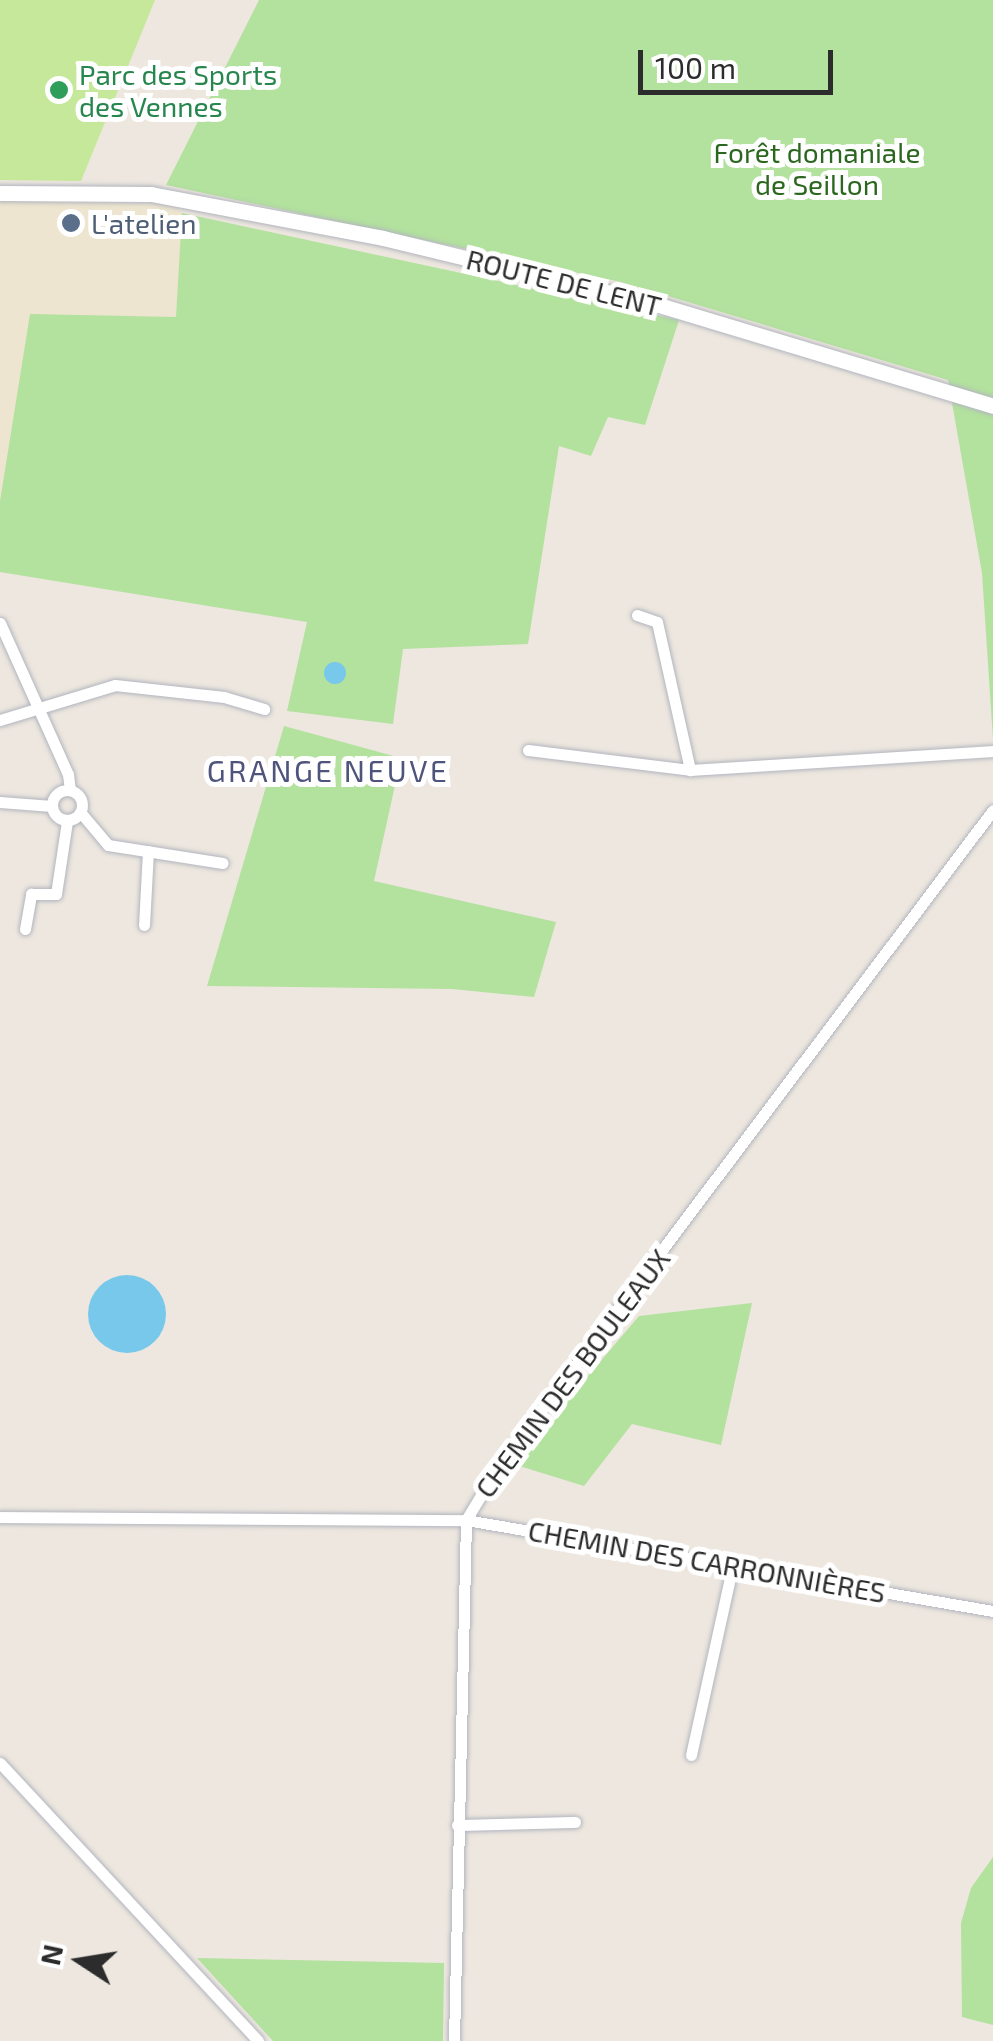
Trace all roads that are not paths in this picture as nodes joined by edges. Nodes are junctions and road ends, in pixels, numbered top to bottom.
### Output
1 (0, 193) edge
2 (993, 406) edge
3 (637, 615) dead end
4 (0, 622) edge
5 (38, 707) junction
6 (264, 709) dead end
7 (0, 720) edge
8 (528, 750) dead end
9 (993, 752) edge
10 (690, 770) junction
11 (70, 790) junction
12 (0, 802) edge
13 (52, 806) junction
14 (993, 810) edge
15 (81, 813) junction
16 (67, 821) junction
17 (148, 851) junction
18 (223, 863) dead end
19 (144, 925) dead end
20 (25, 929) dead end
21 (0, 1518) edge
22 (466, 1520) junction
23 (733, 1564) junction
24 (993, 1611) edge
25 (691, 1755) dead end
26 (0, 1763) edge
27 (576, 1822) dead end
28 (458, 1825) junction
29 (258, 2041) edge
30 (454, 2041) edge

1 - 2 street, ROUTE DE LENT
3 - 10 street
4 - 5 street
5 - 6 street
5 - 7 street
5 - 11 street
8 - 10 street
9 - 10 street
11 - 13 street
11 - 15 street
12 - 13 street
13 - 16 street
14 - 22 street, CHEMIN DES BOULEAUX
15 - 16 street
15 - 17 street
16 - 20 street
17 - 18 street
17 - 19 street
21 - 22 street, CHEMIN DES CARRONNIÈRES
22 - 23 street, CHEMIN DES CARRONNIÈRES
22 - 28 street, CHEMIN DES BOULEAUX
23 - 24 street, CHEMIN DES CARRONNIÈRES
23 - 25 street
26 - 29 street
27 - 28 street
28 - 30 street, CHEMIN DES BOULEAUX

